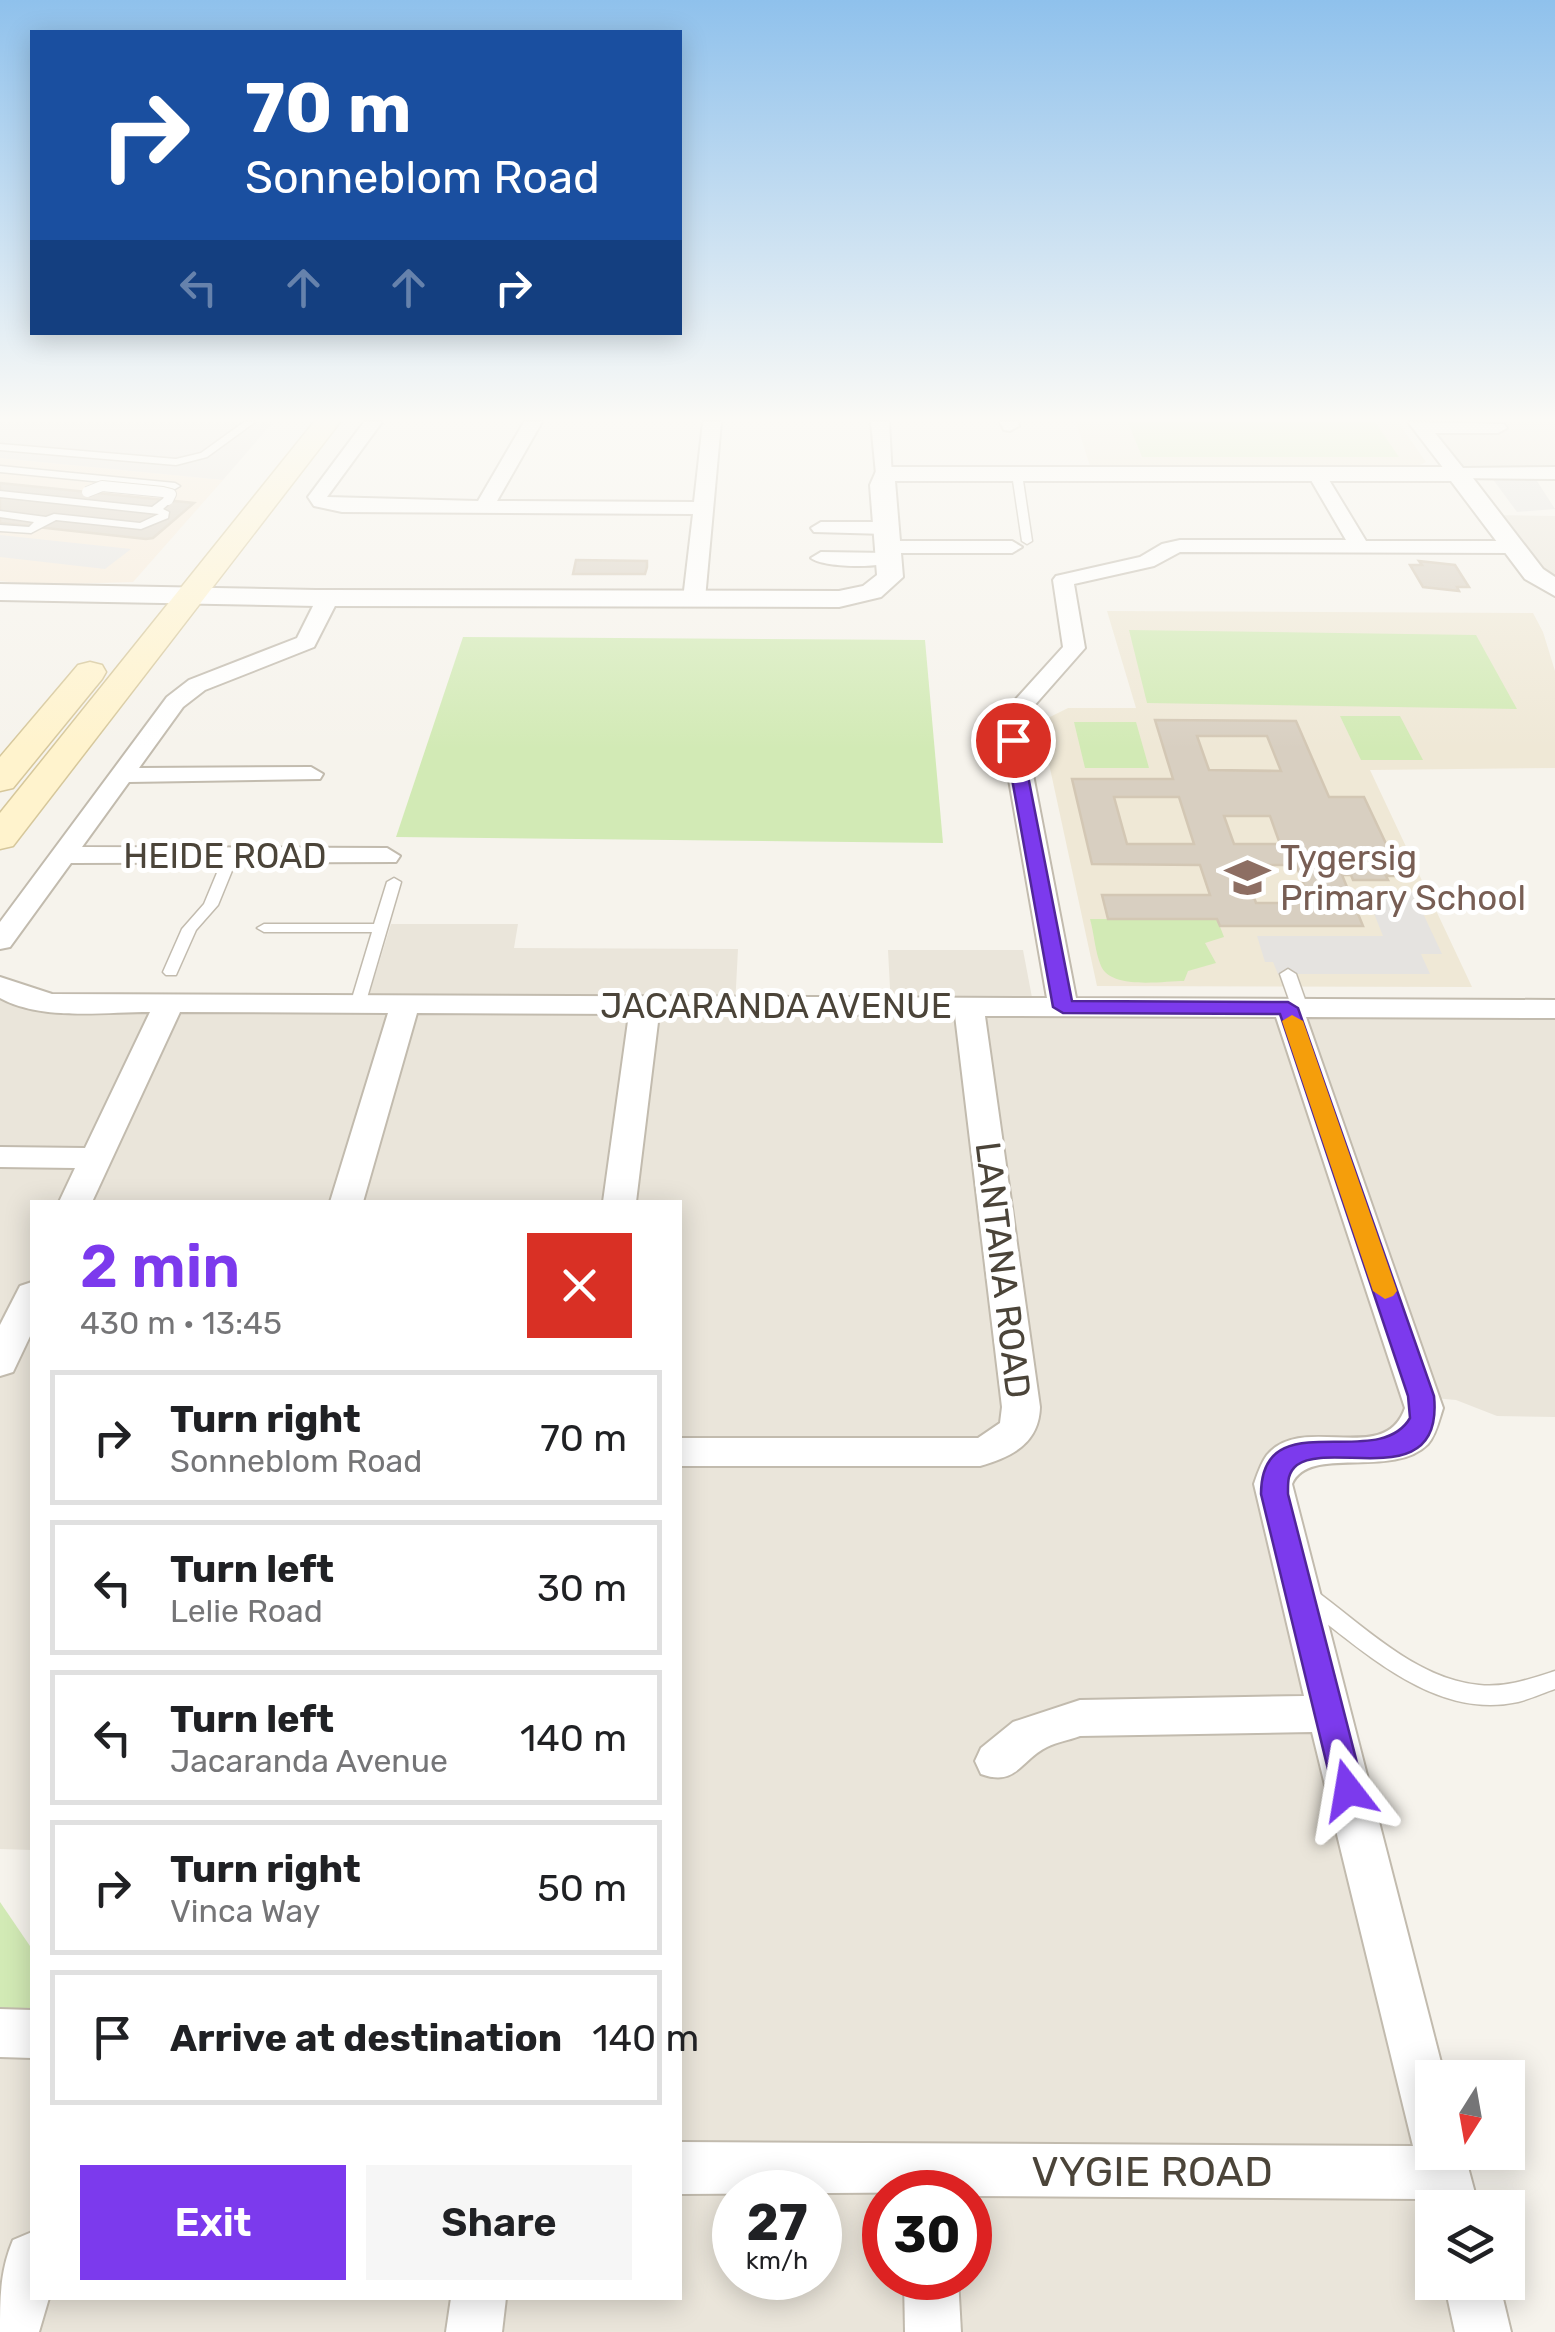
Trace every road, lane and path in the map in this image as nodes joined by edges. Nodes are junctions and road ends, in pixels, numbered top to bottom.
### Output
1 (208, 531) edge
2 (230, 531) edge
3 (700, 531) edge
4 (832, 531) edge
5 (887, 531) edge
6 (1019, 531) edge
7 (1350, 531) edge
8 (1502, 531) edge
9 (1019, 544) joint
10 (888, 545) junction
11 (1359, 546) junction
12 (1515, 547) junction
13 (822, 558) dead end
14 (1555, 588) edge
15 (0, 595) edge
16 (322, 598) junction
17 (694, 599) junction
18 (167, 601) junction
19 (311, 774) dead end
20 (122, 775) junction
21 (0, 780) edge
22 (0, 838) edge
23 (63, 856) junction
24 (231, 856) junction
25 (390, 869) joint
26 (264, 928) dead end
27 (379, 928) junction
28 (0, 941) edge
29 (171, 972) dead end
30 (1288, 974) dead end
31 (0, 986) edge
32 (168, 1004) junction
33 (358, 1004) junction
34 (405, 1004) junction
35 (645, 1005) junction
36 (969, 1006) junction
37 (1063, 1007) junction
38 (1294, 1008) junction
39 (1555, 1009) edge
40 (0, 1157) edge
41 (96, 1158) junction
42 (77, 1200) edge
43 (347, 1200) edge
44 (619, 1200) edge
45 (30, 1300) edge
46 (14, 1351) edge
47 (682, 1452) edge
48 (1299, 1591) junction
49 (1555, 1680) edge
50 (1330, 1714) junction
51 (996, 1761) dead end
52 (0, 2033) edge
53 (30, 2034) edge
54 (1416, 2060) edge
55 (1415, 2166) edge
56 (682, 2168) edge
57 (862, 2178) edge
58 (992, 2179) edge
59 (30, 2265) edge
60 (479, 2300) edge
61 (932, 2300) edge
62 (1475, 2300) edge
63 (11, 2332) edge
64 (474, 2332) edge
65 (933, 2332) edge
66 (1483, 2332) edge

1 - 18 main road
2 - 18 main road
3 - 17 street
4 - 10 street
5 - 10 street
6 - 9 lane
7 - 11 street
8 - 12 street
9 - 10 street
10 - 13 street
10 - 17 street
11 - 12 street
11 - 37 street
12 - 14 street
15 - 18 street
16 - 17 street
16 - 18 street
16 - 20 street
18 - 21 main road
18 - 22 main road
19 - 20 street
20 - 23 street
23 - 24 street, HEIDE ROAD
23 - 28 street
24 - 25 street, HEIDE ROAD
24 - 29 lane
25 - 27 lane
26 - 27 lane
27 - 33 lane
30 - 38 lane
31 - 32 street, JACARANDA AVENUE
32 - 33 street, JACARANDA AVENUE
32 - 41 street
33 - 34 street, JACARANDA AVENUE
34 - 35 street, JACARANDA AVENUE
34 - 43 street
35 - 36 street, JACARANDA AVENUE
35 - 44 street
36 - 37 street, JACARANDA AVENUE
36 - 47 street, LANTANA ROAD
37 - 38 street, JACARANDA AVENUE
38 - 39 street, JACARANDA AVENUE
38 - 48 street
40 - 41 street
41 - 42 street
45 - 46 street
48 - 49 lane
48 - 50 street
50 - 51 street
50 - 54 street
52 - 53 street
55 - 58 street, VYGIE ROAD
56 - 57 street, VYGIE ROAD
59 - 63 street
60 - 64 street
61 - 65 street
62 - 66 street

